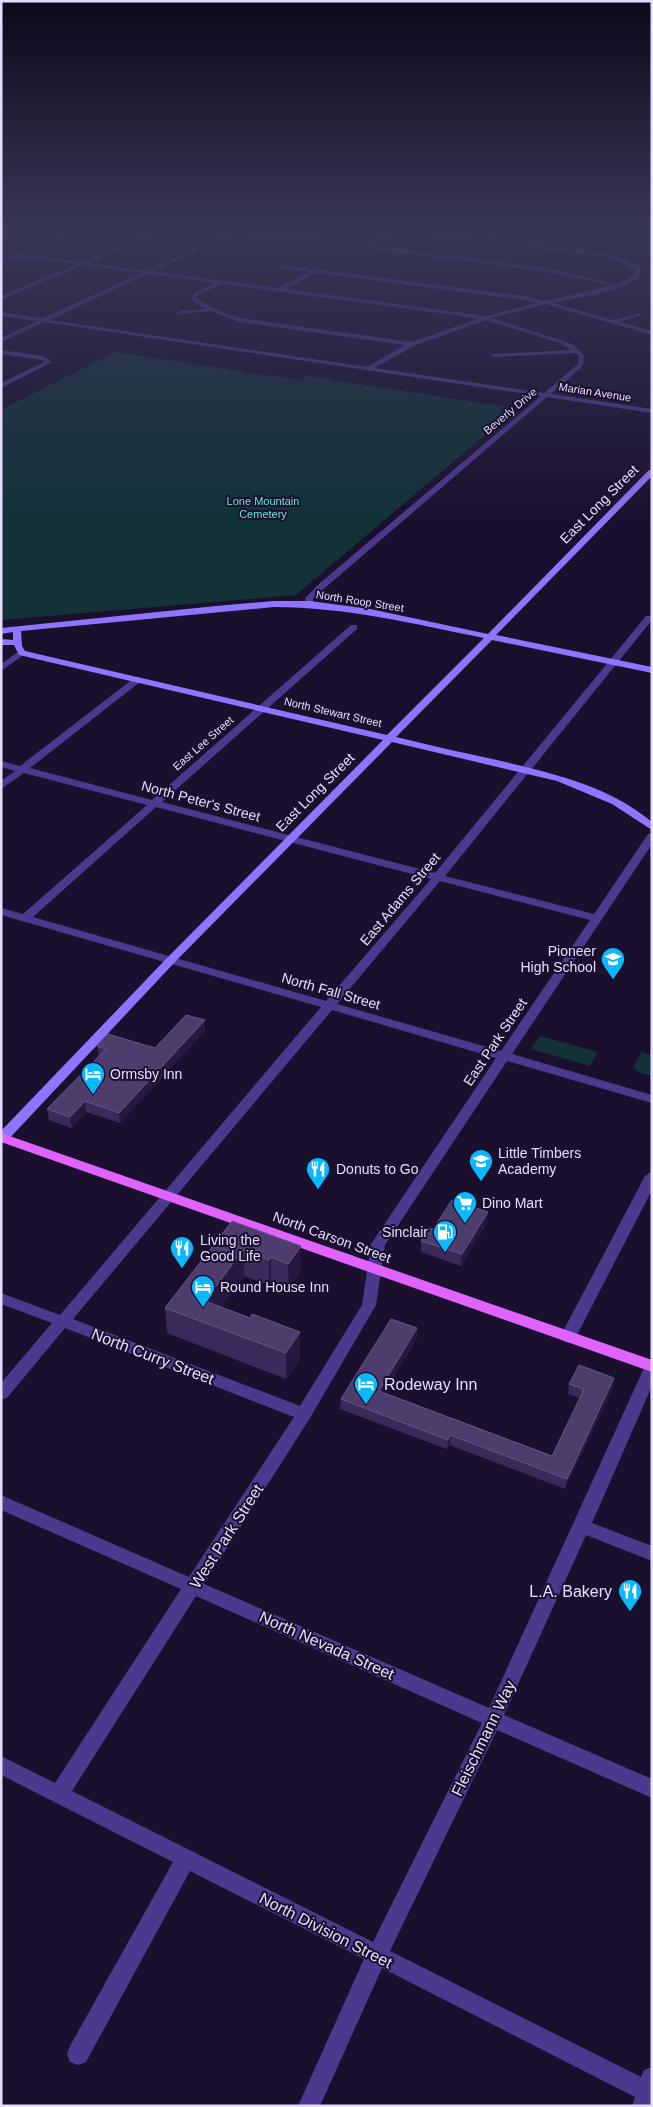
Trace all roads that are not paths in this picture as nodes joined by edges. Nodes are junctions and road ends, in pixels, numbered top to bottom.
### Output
1 (26, 328) edge
2 (100, 328) edge
3 (299, 328) edge
4 (449, 328) edge
5 (518, 328) edge
6 (635, 328) edge
7 (652, 333) edge
8 (1, 340) edge
9 (410, 344) junction
10 (577, 350) junction
11 (1, 352) edge
12 (493, 356) dead end
13 (368, 368) junction
14 (1, 386) edge
15 (547, 395) junction
16 (652, 411) edge
17 (652, 472) edge
18 (310, 604) junction
19 (649, 618) dead end
20 (354, 628) dead end
21 (17, 630) junction
22 (1, 631) edge
23 (488, 637) junction
24 (1, 642) edge
25 (18, 643) junction
26 (22, 653) junction
27 (614, 662) junction
28 (1, 668) edge
29 (652, 670) edge
30 (137, 680) junction
31 (262, 708) junction
32 (389, 738) junction
33 (1, 764) edge
34 (21, 770) junction
35 (526, 770) junction
36 (1, 786) edge
37 (154, 804) junction
38 (652, 827) edge
39 (652, 836) edge
40 (289, 839) junction
41 (438, 877) junction
42 (1, 911) edge
43 (25, 918) junction
44 (596, 918) junction
45 (170, 961) junction
46 (330, 1006) junction
47 (504, 1056) junction
48 (652, 1099) edge
49 (2, 1138) edge
50 (652, 1176) edge
51 (170, 1196) junction
52 (373, 1269) junction
53 (1, 1298) edge
54 (62, 1320) junction
55 (568, 1337) junction
56 (652, 1367) edge
57 (1, 1394) edge
58 (304, 1414) junction
59 (1, 1502) edge
60 (582, 1526) junction
61 (652, 1554) edge
62 (194, 1587) junction
63 (493, 1719) junction
64 (1, 1765) edge
65 (652, 1789) edge
66 (59, 1794) junction
67 (186, 1858) junction
68 (377, 1955) junction
69 (78, 2054) dead end
70 (649, 2093) edge
71 (309, 2106) edge

1 - 8 street
2 - 13 street, Marian Avenue
3 - 9 street
4 - 9 street
5 - 10 street
6 - 7 street
9 - 13 street
10 - 12 street
10 - 15 street, Beverly Drive
11 - 14 street
13 - 15 street, Marian Avenue
15 - 16 street, Marian Avenue
15 - 18 street, Beverly Drive
17 - 23 street, East Long Street
18 - 21 street, North Roop Street
18 - 23 street, North Roop Street
19 - 27 street, East Adams Street
20 - 31 street, East Lee Street
21 - 22 street, North Roop Street
21 - 25 street
23 - 27 street, North Roop Street
23 - 32 street, East Long Street
24 - 25 street
25 - 26 street
26 - 28 street
26 - 30 street, North Stewart Street
27 - 29 street, North Roop Street
27 - 35 street, East Adams Street
30 - 31 street, North Stewart Street
30 - 34 street
31 - 32 street, North Stewart Street
31 - 37 street, East Lee Street
32 - 35 street, North Stewart Street
32 - 40 street, East Long Street
33 - 34 street, North Peter's Street
34 - 36 street
34 - 37 street, North Peter's Street
35 - 38 street, North Stewart Street
35 - 41 street, East Adams Street
37 - 40 street, North Peter's Street
37 - 43 street, East Lee Street
39 - 44 street, East Park Street
40 - 41 street, North Peter's Street
40 - 45 street, East Long Street
41 - 44 street, North Peter's Street
41 - 46 street, East Adams Street
42 - 43 street, North Fall Street
43 - 45 street, North Fall Street
44 - 47 street, East Park Street
45 - 46 street, North Fall Street
45 - 49 street, East Long Street
46 - 47 street, North Fall Street
46 - 51 street, East Adams Street
47 - 48 street, North Fall Street
47 - 52 street, East Park Street
49 - 51 main road, North Carson Street
50 - 55 street
51 - 52 main road, North Carson Street
51 - 54 street, East Adams Street
52 - 55 main road, North Carson Street
52 - 58 street, West Park Street
53 - 54 street, North Curry Street
54 - 57 street, East Adams Street
54 - 58 street, North Curry Street
55 - 56 main road, North Carson Street
56 - 60 street, Fleischmann Way
58 - 62 street, West Park Street
59 - 62 street, North Nevada Street
60 - 61 street
60 - 63 street, Fleischmann Way
62 - 63 street, North Nevada Street
62 - 66 street, West Park Street
63 - 65 street, North Nevada Street
63 - 68 street, Fleischmann Way
64 - 66 street, North Division Street
66 - 67 street, North Division Street
67 - 68 street, North Division Street
67 - 69 street
68 - 70 street, North Division Street
68 - 71 street, Fleischmann Way

